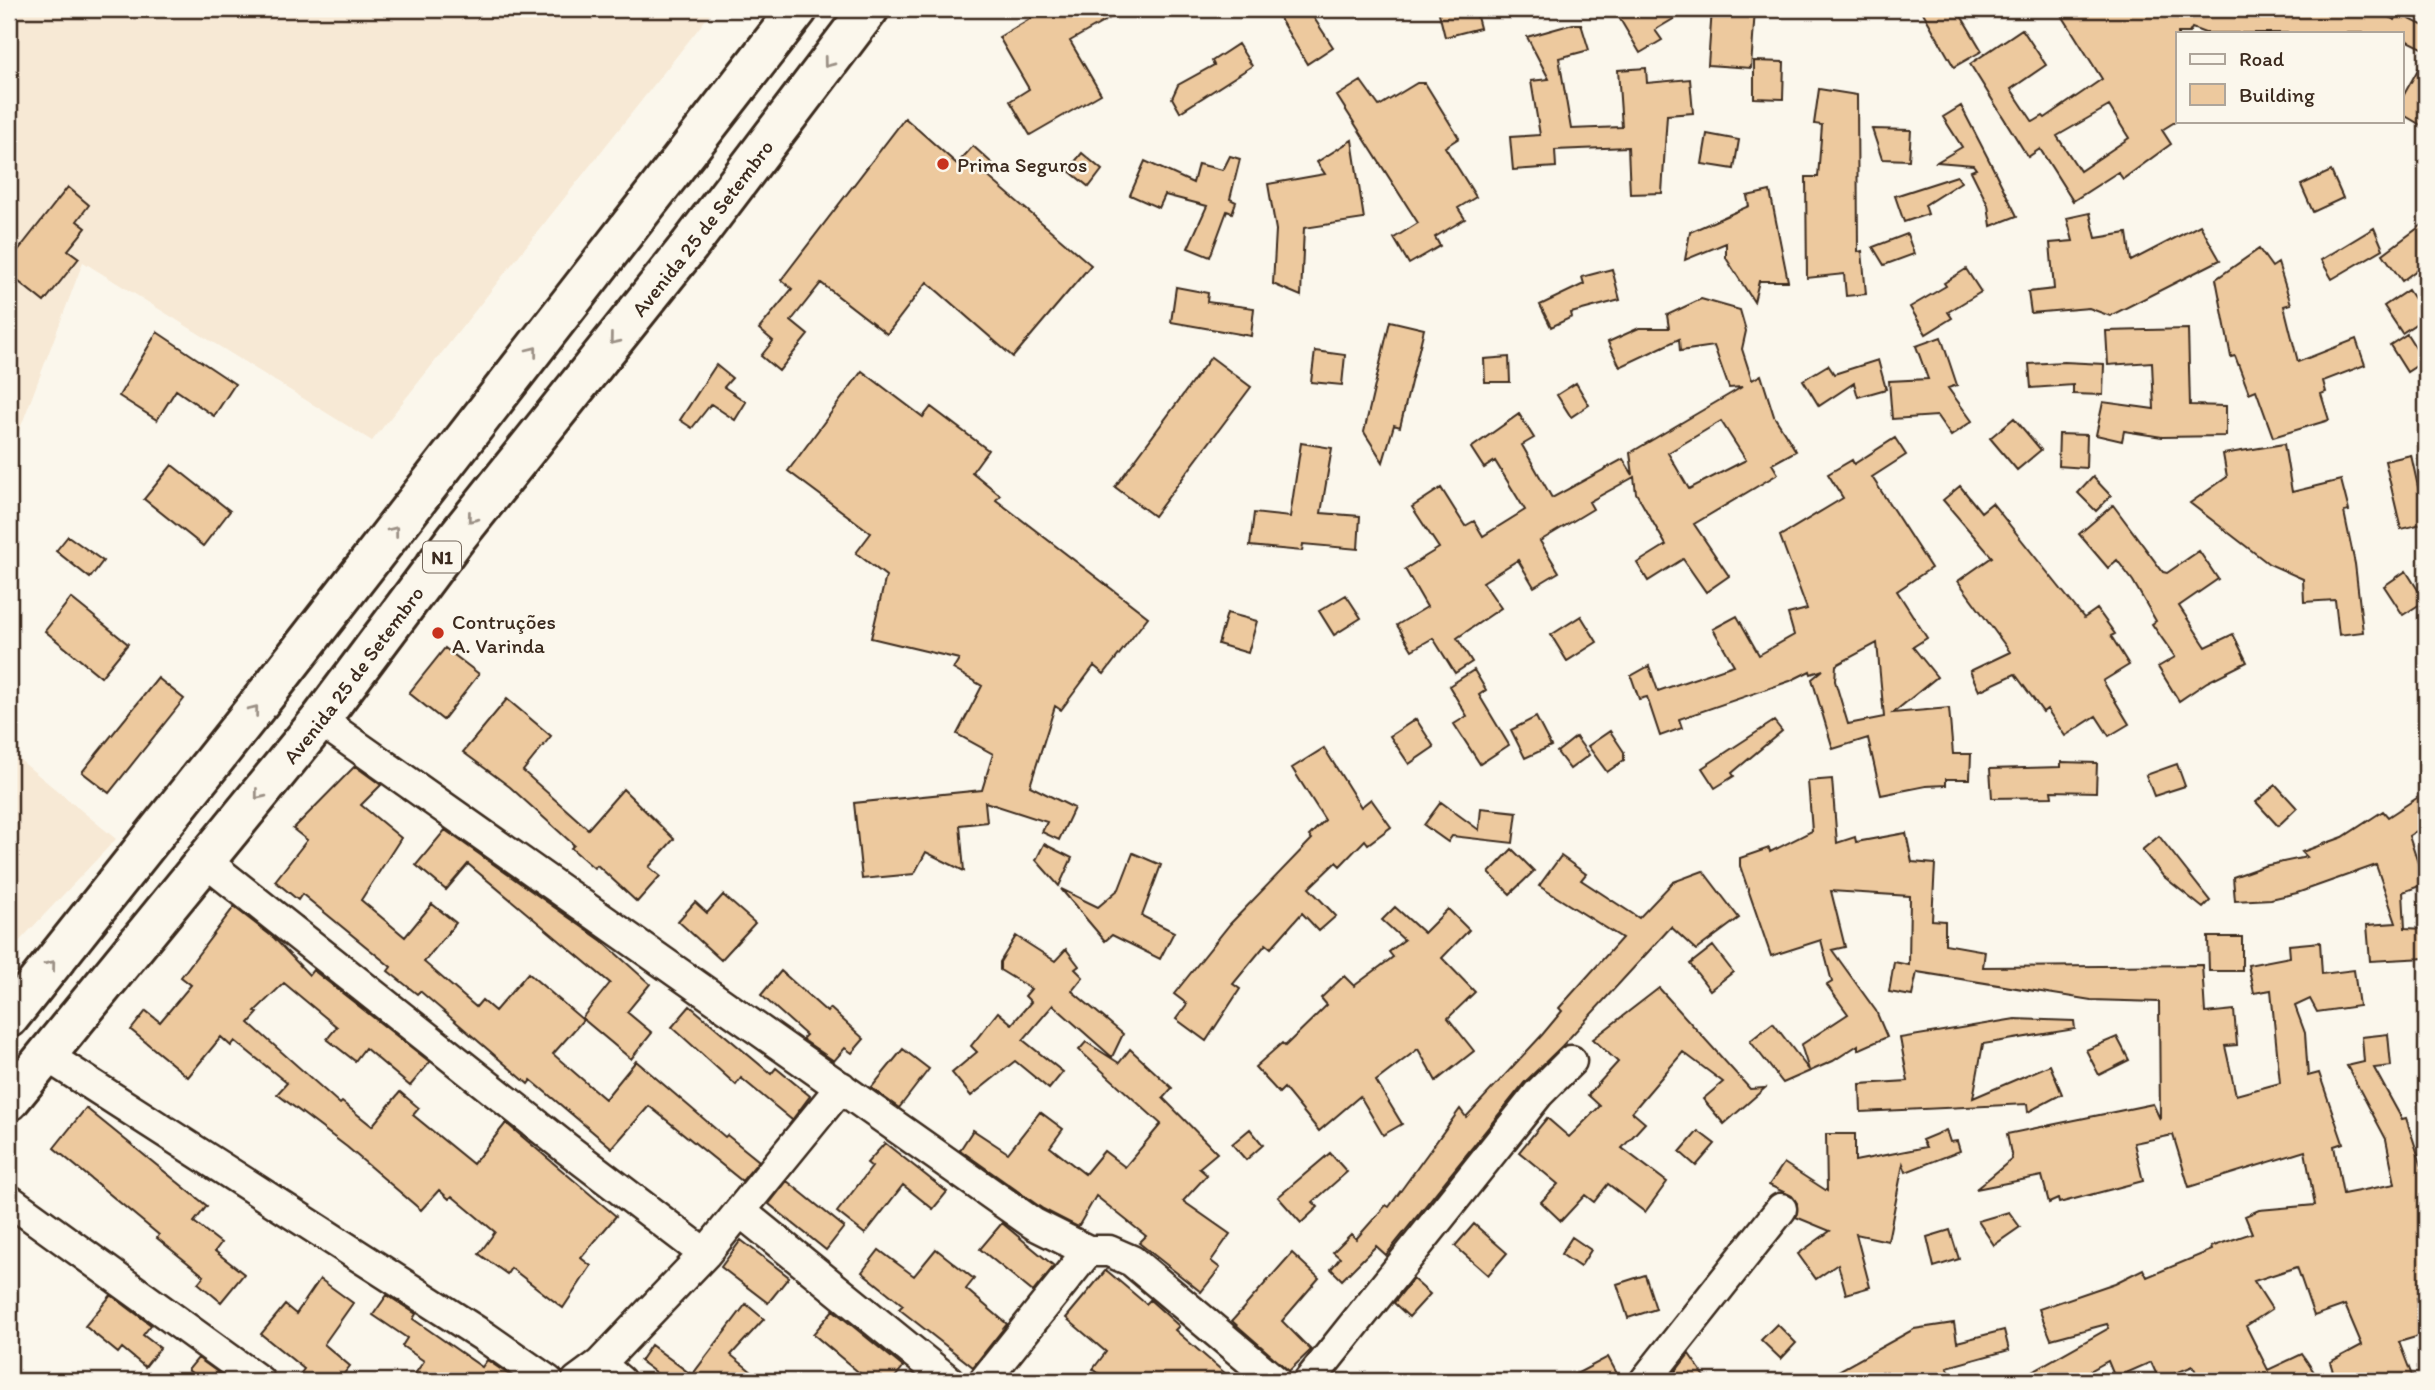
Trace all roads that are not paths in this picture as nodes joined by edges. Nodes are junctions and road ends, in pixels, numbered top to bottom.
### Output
1 (798, 9) edge
2 (869, 9) edge
3 (320, 720) junction
4 (205, 862) junction
5 (9, 1018) edge
6 (44, 1054) junction
7 (1571, 1061) dead end
8 (841, 1087) junction
9 (9, 1101) edge
10 (9, 1200) edge
11 (1781, 1209) dead end
12 (740, 1211) junction
13 (1088, 1251) junction
14 (705, 1254) junction
15 (599, 1376) edge
16 (259, 1381) edge
17 (548, 1381) edge
18 (949, 1381) edge
19 (984, 1381) edge
20 (1275, 1381) edge
21 (1309, 1381) edge
22 (1645, 1381) edge

5 -> 1 highway, N1
2 -> 3 highway, Avenida 25 de Setembro / N1
3 -> 4 highway, Avenida 25 de Setembro / N1
3 - 8 street
4 - 6 highway, Avenida 25 de Setembro / N1
4 - 14 street
6 - 9 highway, Avenida 25 de Setembro / N1
6 - 17 street
7 - 21 street
8 - 12 street
8 - 13 street
10 - 16 street
11 - 22 street
12 - 14 street
12 - 18 street
13 - 19 street
13 - 20 street
14 - 15 street

